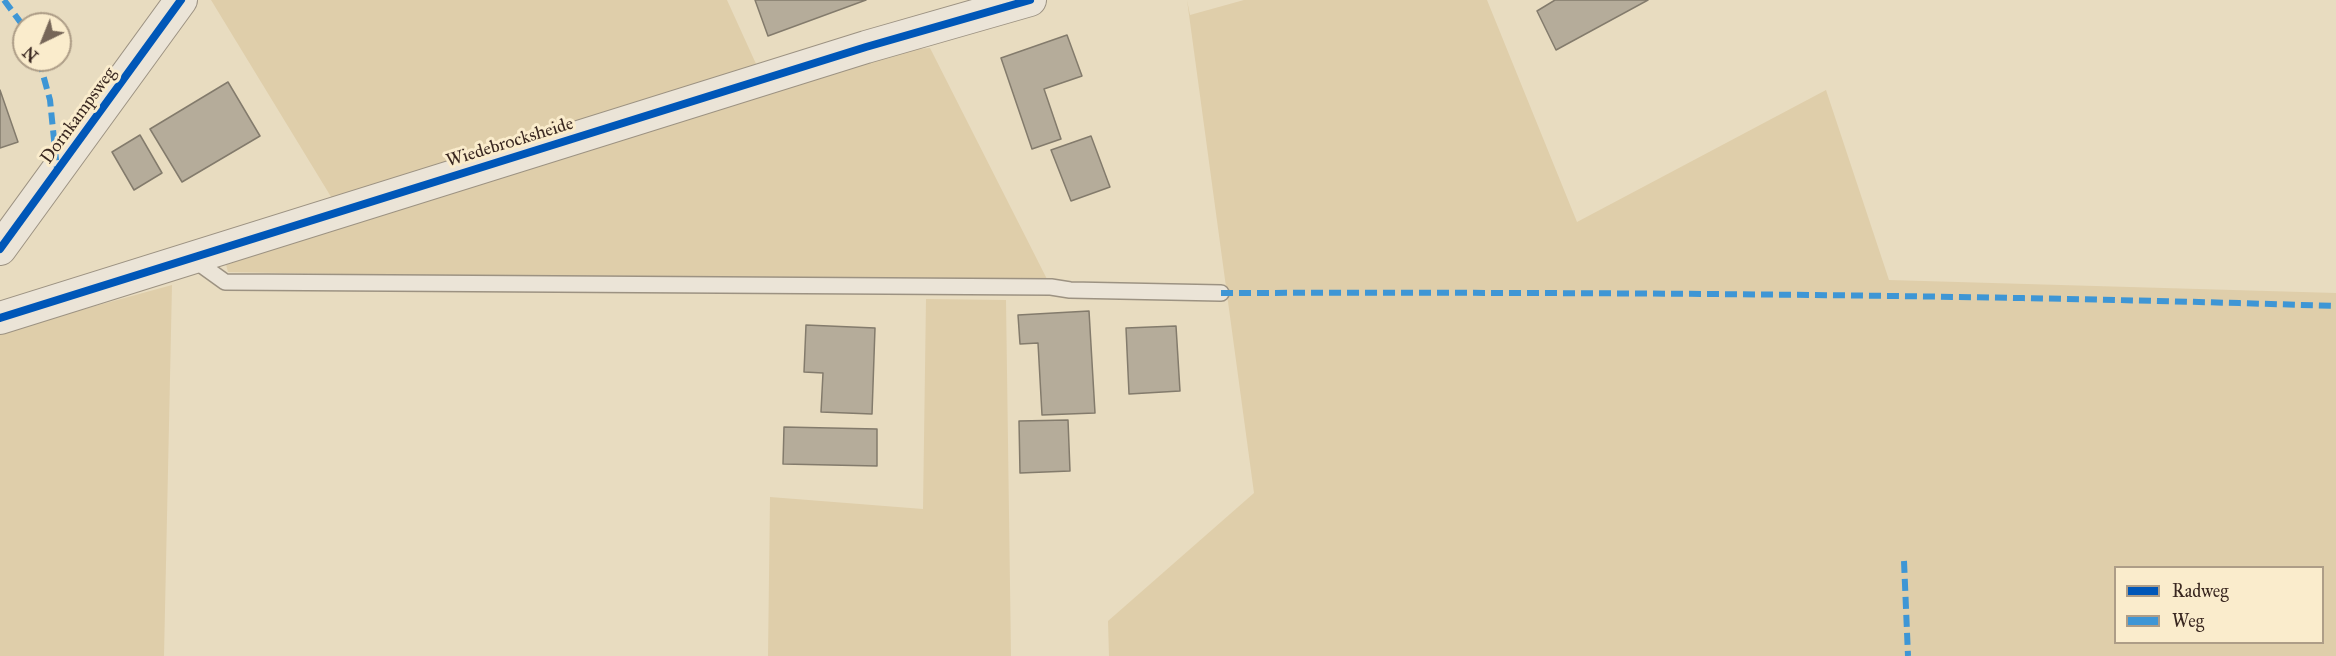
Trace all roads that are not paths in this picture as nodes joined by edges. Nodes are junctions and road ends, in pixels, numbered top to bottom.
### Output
1 (181, 0) edge
2 (1030, 0) edge
3 (0, 249) edge
4 (193, 259) junction
5 (1221, 293) dead end
6 (0, 318) edge

1 - 3 street, Dornkampsweg
2 - 4 street, Wiedebrocksheide
4 - 5 lane
4 - 6 street, Wiedebrocksheide

